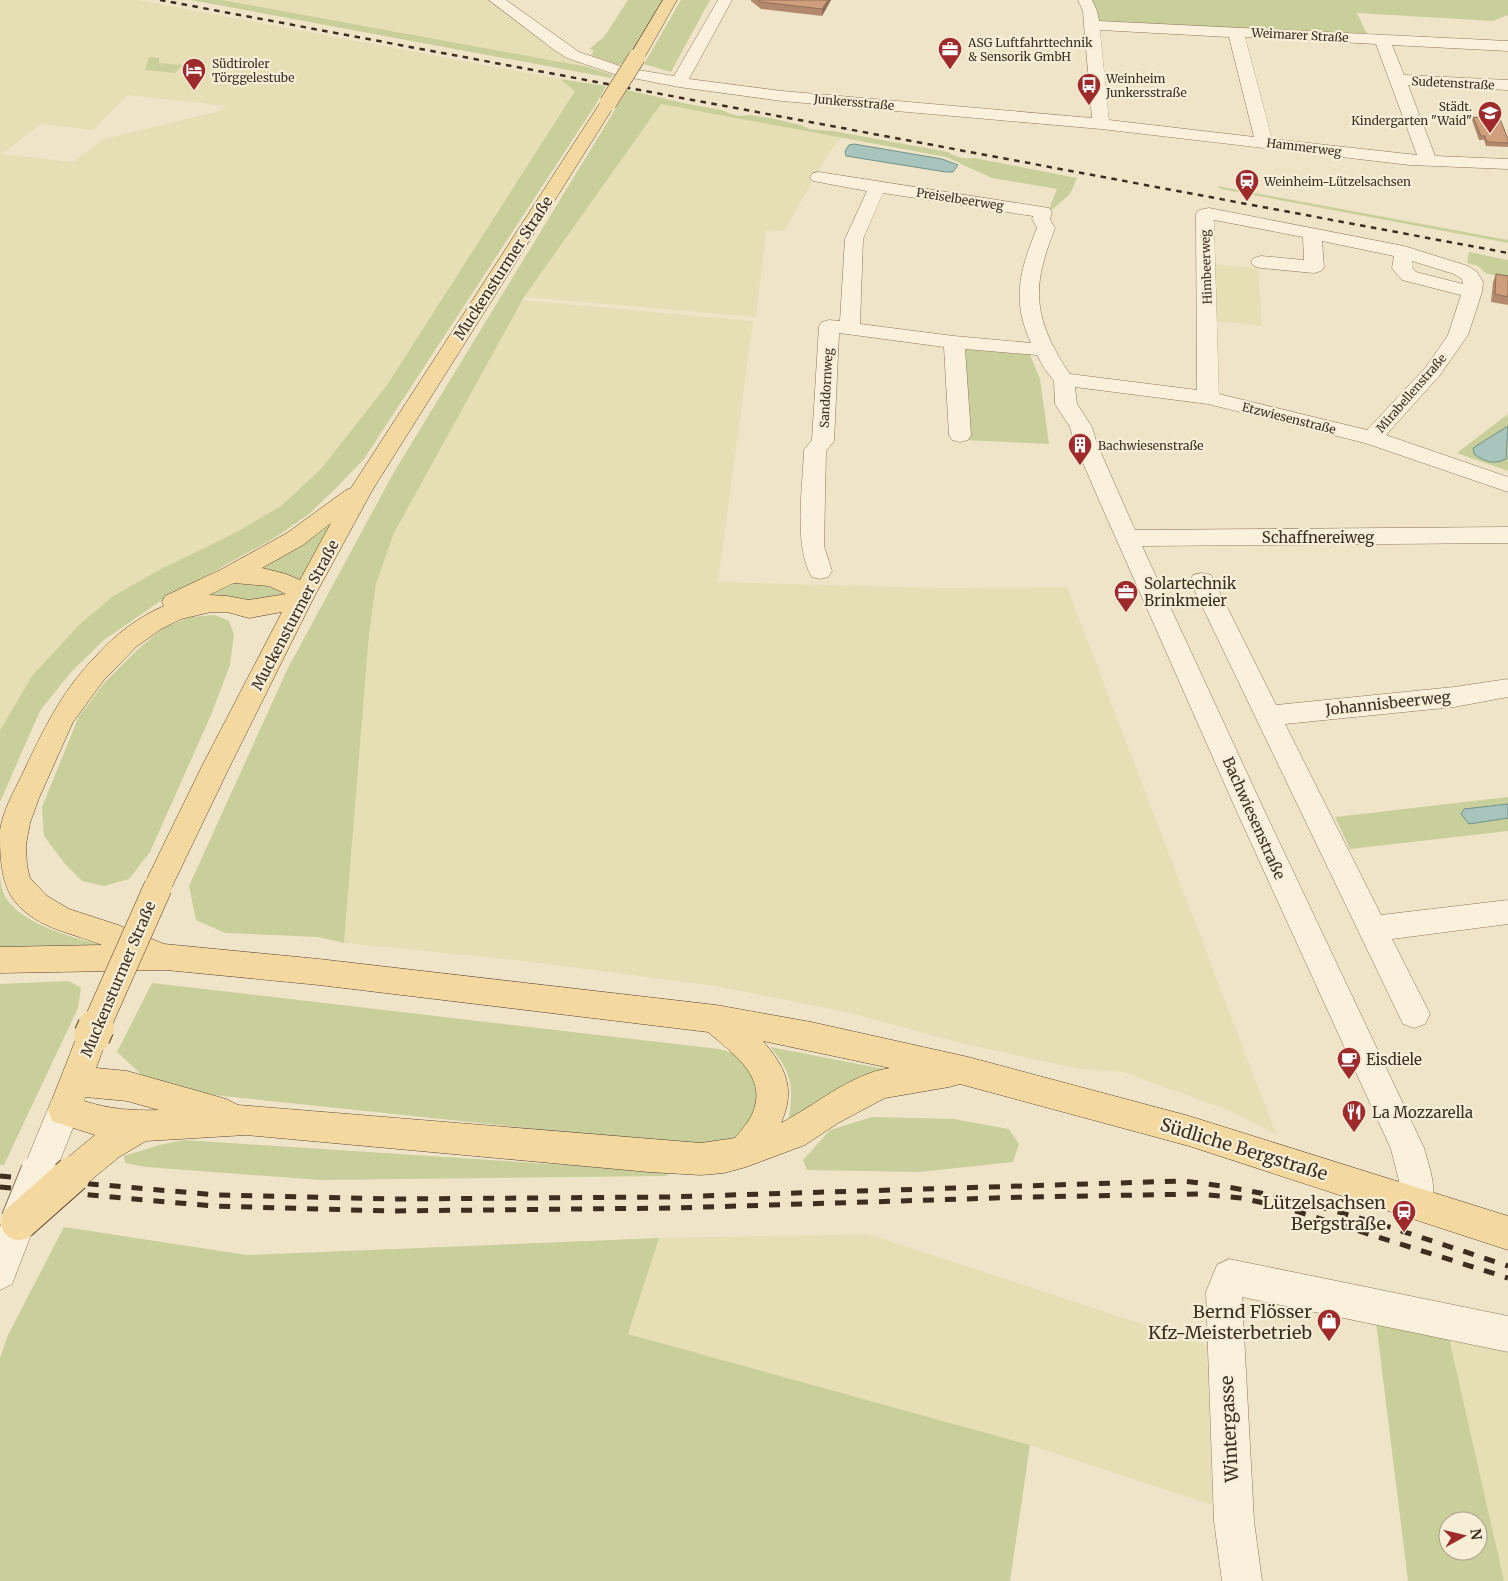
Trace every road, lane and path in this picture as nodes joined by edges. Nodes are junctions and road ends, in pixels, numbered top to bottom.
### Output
1 (496, 0) edge
2 (670, 0) edge
3 (725, 0) edge
4 (1086, 0) edge
5 (1092, 25) junction
6 (1236, 32) junction
7 (1382, 40) junction
8 (1508, 46) edge
9 (1397, 80) junction
10 (679, 82) junction
11 (1508, 85) edge
12 (1101, 124) junction
13 (1264, 142) junction
14 (1428, 161) junction
15 (1508, 164) edge
16 (819, 177) dead end
17 (877, 187) junction
18 (1043, 212) joint
19 (1312, 233) junction
20 (1404, 252) joint
21 (1261, 262) dead end
22 (850, 329) junction
23 (954, 342) junction
24 (1046, 350) junction
25 (1064, 380) junction
26 (1208, 398) junction
27 (960, 436) dead end
28 (1372, 438) junction
29 (1508, 485) edge
30 (362, 489) junction
31 (1508, 535) edge
32 (1128, 538) junction
33 (820, 571) dead end
34 (231, 574) junction
35 (1202, 581) dead end
36 (303, 596) junction
37 (248, 609) junction
38 (278, 645) junction
39 (1508, 688) edge
40 (1268, 716) junction
41 (0, 826) edge
42 (1508, 912) edge
43 (1372, 929) junction
44 (166, 957) junction
45 (0, 960) edge
46 (1414, 1014) dead end
47 (716, 1019) junction
48 (968, 1071) junction
49 (69, 1096) junction
50 (246, 1120) junction
51 (141, 1126) junction
52 (746, 1151) junction
53 (1417, 1203) junction
54 (19, 1222) junction
55 (1508, 1233) edge
56 (0, 1272) edge
57 (1508, 1334) edge
58 (1242, 1581) edge

1 - 10 street, Junkersstraße
2 - 30 main road, Muckensturmer Straße, bridge
3 - 10 street
4 - 5 street
5 - 6 street, Weimarer Straße
5 - 12 street
6 - 7 street, Weimarer Straße
6 - 13 street
7 - 8 street, Weimarer Straße
7 - 9 street
9 - 11 street, Sudetenstraße
9 - 14 street
10 - 12 street, Junkersstraße
12 - 13 street, Hammerweg
13 - 14 street, Hammerweg
14 - 15 street, Hammerweg
16 - 17 street, Preiselbeerweg
17 - 18 street, Preiselbeerweg
17 - 22 street
18 - 24 street, Bachwiesenstraße
19 - 20 street, Himbeerweg
19 - 21 street
19 - 26 street, Himbeerweg
20 - 28 street, Mirabellenstraße
22 - 23 street, Sanddornweg
22 - 33 street, Sanddornweg
23 - 24 street, Sanddornweg
23 - 27 street
24 - 25 street, Bachwiesenstraße
25 - 26 street, Etzwiesenstraße
25 - 32 street, Bachwiesenstraße
26 - 28 street, Etzwiesenstraße
28 - 29 street, Etzwiesenstraße
30 - 34 main road
30 - 36 main road, Muckensturmer Straße
31 - 32 street, Schaffnereiweg
32 - 53 street, Bachwiesenstraße
34 - 36 main road
34 - 41 main road
35 - 40 street
36 - 37 main road
36 - 38 main road, Muckensturmer Straße
37 - 38 main road
37 - 44 main road
38 - 49 main road, Muckensturmer Straße, bridge
39 - 40 street, Johannisbeerweg
40 - 43 street
42 - 43 street
43 - 46 street
44 - 45 main road
44 - 47 main road, Südliche Bergstraße
47 - 48 main road, Südliche Bergstraße
47 - 52 main road
48 - 52 main road
48 - 53 main road, Südliche Bergstraße
49 - 50 main road
49 - 51 main road
49 - 54 street, Muckensturmer Straße, bridge
50 - 51 main road
50 - 52 main road
51 - 54 main road, bridge
53 - 55 main road, Südliche Bergstraße
54 - 56 street, Muckensturmer Straße
57 - 58 street, Wintergasse

